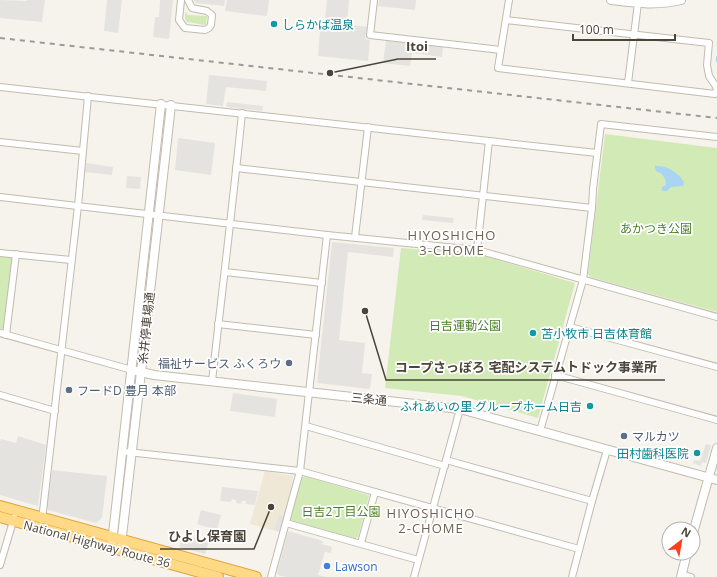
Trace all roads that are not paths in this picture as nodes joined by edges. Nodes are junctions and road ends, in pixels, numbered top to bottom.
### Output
1 (181, 0) edge
2 (188, 0) edge
3 (374, 0) edge
4 (509, 0) edge
5 (610, 0) edge
6 (681, 0) edge
7 (638, 3) junction
8 (506, 20) junction
9 (633, 35) junction
10 (501, 50) junction
11 (628, 83) junction
12 (0, 87) edge
13 (717, 88) edge
14 (88, 96) junction
15 (161, 104) junction
16 (171, 105) junction
17 (242, 114) junction
18 (368, 127) junction
19 (717, 137) edge
20 (489, 141) junction
21 (0, 142) edge
22 (83, 151) junction
23 (597, 153) junction
24 (236, 168) junction
25 (361, 182) junction
26 (484, 196) junction
27 (0, 197) edge
28 (78, 206) junction
29 (592, 208) junction
30 (149, 214) junction
31 (159, 216) junction
32 (229, 223) junction
33 (327, 235) junction
34 (355, 237) junction
35 (477, 250) junction
36 (0, 253) edge
37 (16, 254) junction
38 (71, 260) junction
39 (225, 272) junction
40 (583, 280) junction
41 (322, 283) junction
42 (717, 317) edge
43 (218, 324) junction
44 (570, 327) junction
45 (3, 334) edge
46 (316, 335) junction
47 (61, 350) junction
48 (717, 367) edge
49 (132, 370) junction
50 (141, 372) junction
51 (556, 375) junction
52 (212, 381) junction
53 (309, 392) junction
54 (0, 395) edge
55 (460, 410) junction
56 (55, 411) junction
57 (717, 420) edge
58 (306, 426) junction
59 (540, 431) junction
60 (717, 448) edge
61 (607, 450) junction
62 (122, 451) junction
63 (131, 452) junction
64 (446, 463) junction
65 (300, 471) junction
66 (713, 479) edge
67 (375, 492) junction
68 (592, 501) junction
69 (0, 506) edge
70 (434, 508) junction
71 (15, 516) junction
72 (0, 517) edge
73 (697, 521) edge
74 (286, 523) junction
75 (42, 524) junction
76 (361, 543) junction
77 (116, 544) junction
78 (579, 549) junction
79 (418, 560) junction
80 (685, 561) edge
81 (0, 565) edge
82 (681, 576) edge
83 (218, 577) edge
84 (256, 577) edge
85 (271, 577) edge
86 (414, 577) edge
87 (572, 577) edge
88 (691, 577) edge

1 - 2 street
3 - 10 street
4 - 8 street
5 - 7 street
6 - 7 street
7 - 9 street
8 - 9 street
8 - 10 street
9 - 11 street
9 - 13 street
10 - 11 street
11 - 13 street
12 - 14 street
14 - 15 street
14 - 22 street
15 - 16 street
15 - 30 street, 糸井停車場通
16 - 17 street
16 - 31 street, 糸井停車場通
17 - 18 street
17 - 24 street
18 - 20 street
18 - 25 street
19 - 23 street
20 - 23 street
20 - 26 street
21 - 22 street
22 - 28 street
23 - 29 street
24 - 25 street
24 - 32 street
25 - 26 street
25 - 34 street
26 - 29 street
26 - 35 street
27 - 28 street
28 - 30 street
28 - 38 street
29 - 40 street
30 - 31 street
30 - 49 street, 糸井停車場通
31 - 32 street
31 - 50 street, 糸井停車場通
32 - 33 street
32 - 39 street
33 - 34 street
33 - 41 street
34 - 35 street
35 - 40 street
36 - 37 street
37 - 38 street
37 - 45 street
38 - 47 street
39 - 41 street
39 - 43 street
40 - 42 street
40 - 44 street
41 - 46 street
43 - 46 street
43 - 52 street
44 - 48 street
44 - 51 street
45 - 47 street
46 - 53 street
47 - 49 street
47 - 56 street
49 - 50 street, 三条通
49 - 62 street, 糸井停車場通
50 - 52 street, 三条通
50 - 63 street, 糸井停車場通
51 - 57 street
51 - 59 street
52 - 53 street, 三条通
53 - 55 street, 三条通
53 - 58 street
54 - 56 street
55 - 59 street, 三条通
55 - 64 street
56 - 75 street
58 - 64 street
58 - 65 street
59 - 61 street, 三条通
60 - 66 street
61 - 66 street, 三条通
61 - 68 street
62 - 63 street
62 - 77 street, 糸井停車場通
63 - 65 street
63 - 77 street, 糸井停車場通
64 - 68 street
64 - 70 street
65 - 67 street
65 - 74 street
66 - 73 street
67 - 70 street
67 - 76 street
68 - 78 street
69 - 71 highway, National Highway Route 36
70 - 78 street
70 - 79 street
71 - 72 highway, National Highway Route 36
71 - 75 highway, National Highway Route 36
71 - 81 street
74 - 76 street
74 - 85 street
75 - 77 highway, National Highway Route 36
76 - 79 street
77 - 83 highway, National Highway Route 36
77 - 84 highway, National Highway Route 36
78 - 87 street
79 - 86 street
80 - 82 street
82 - 88 street

